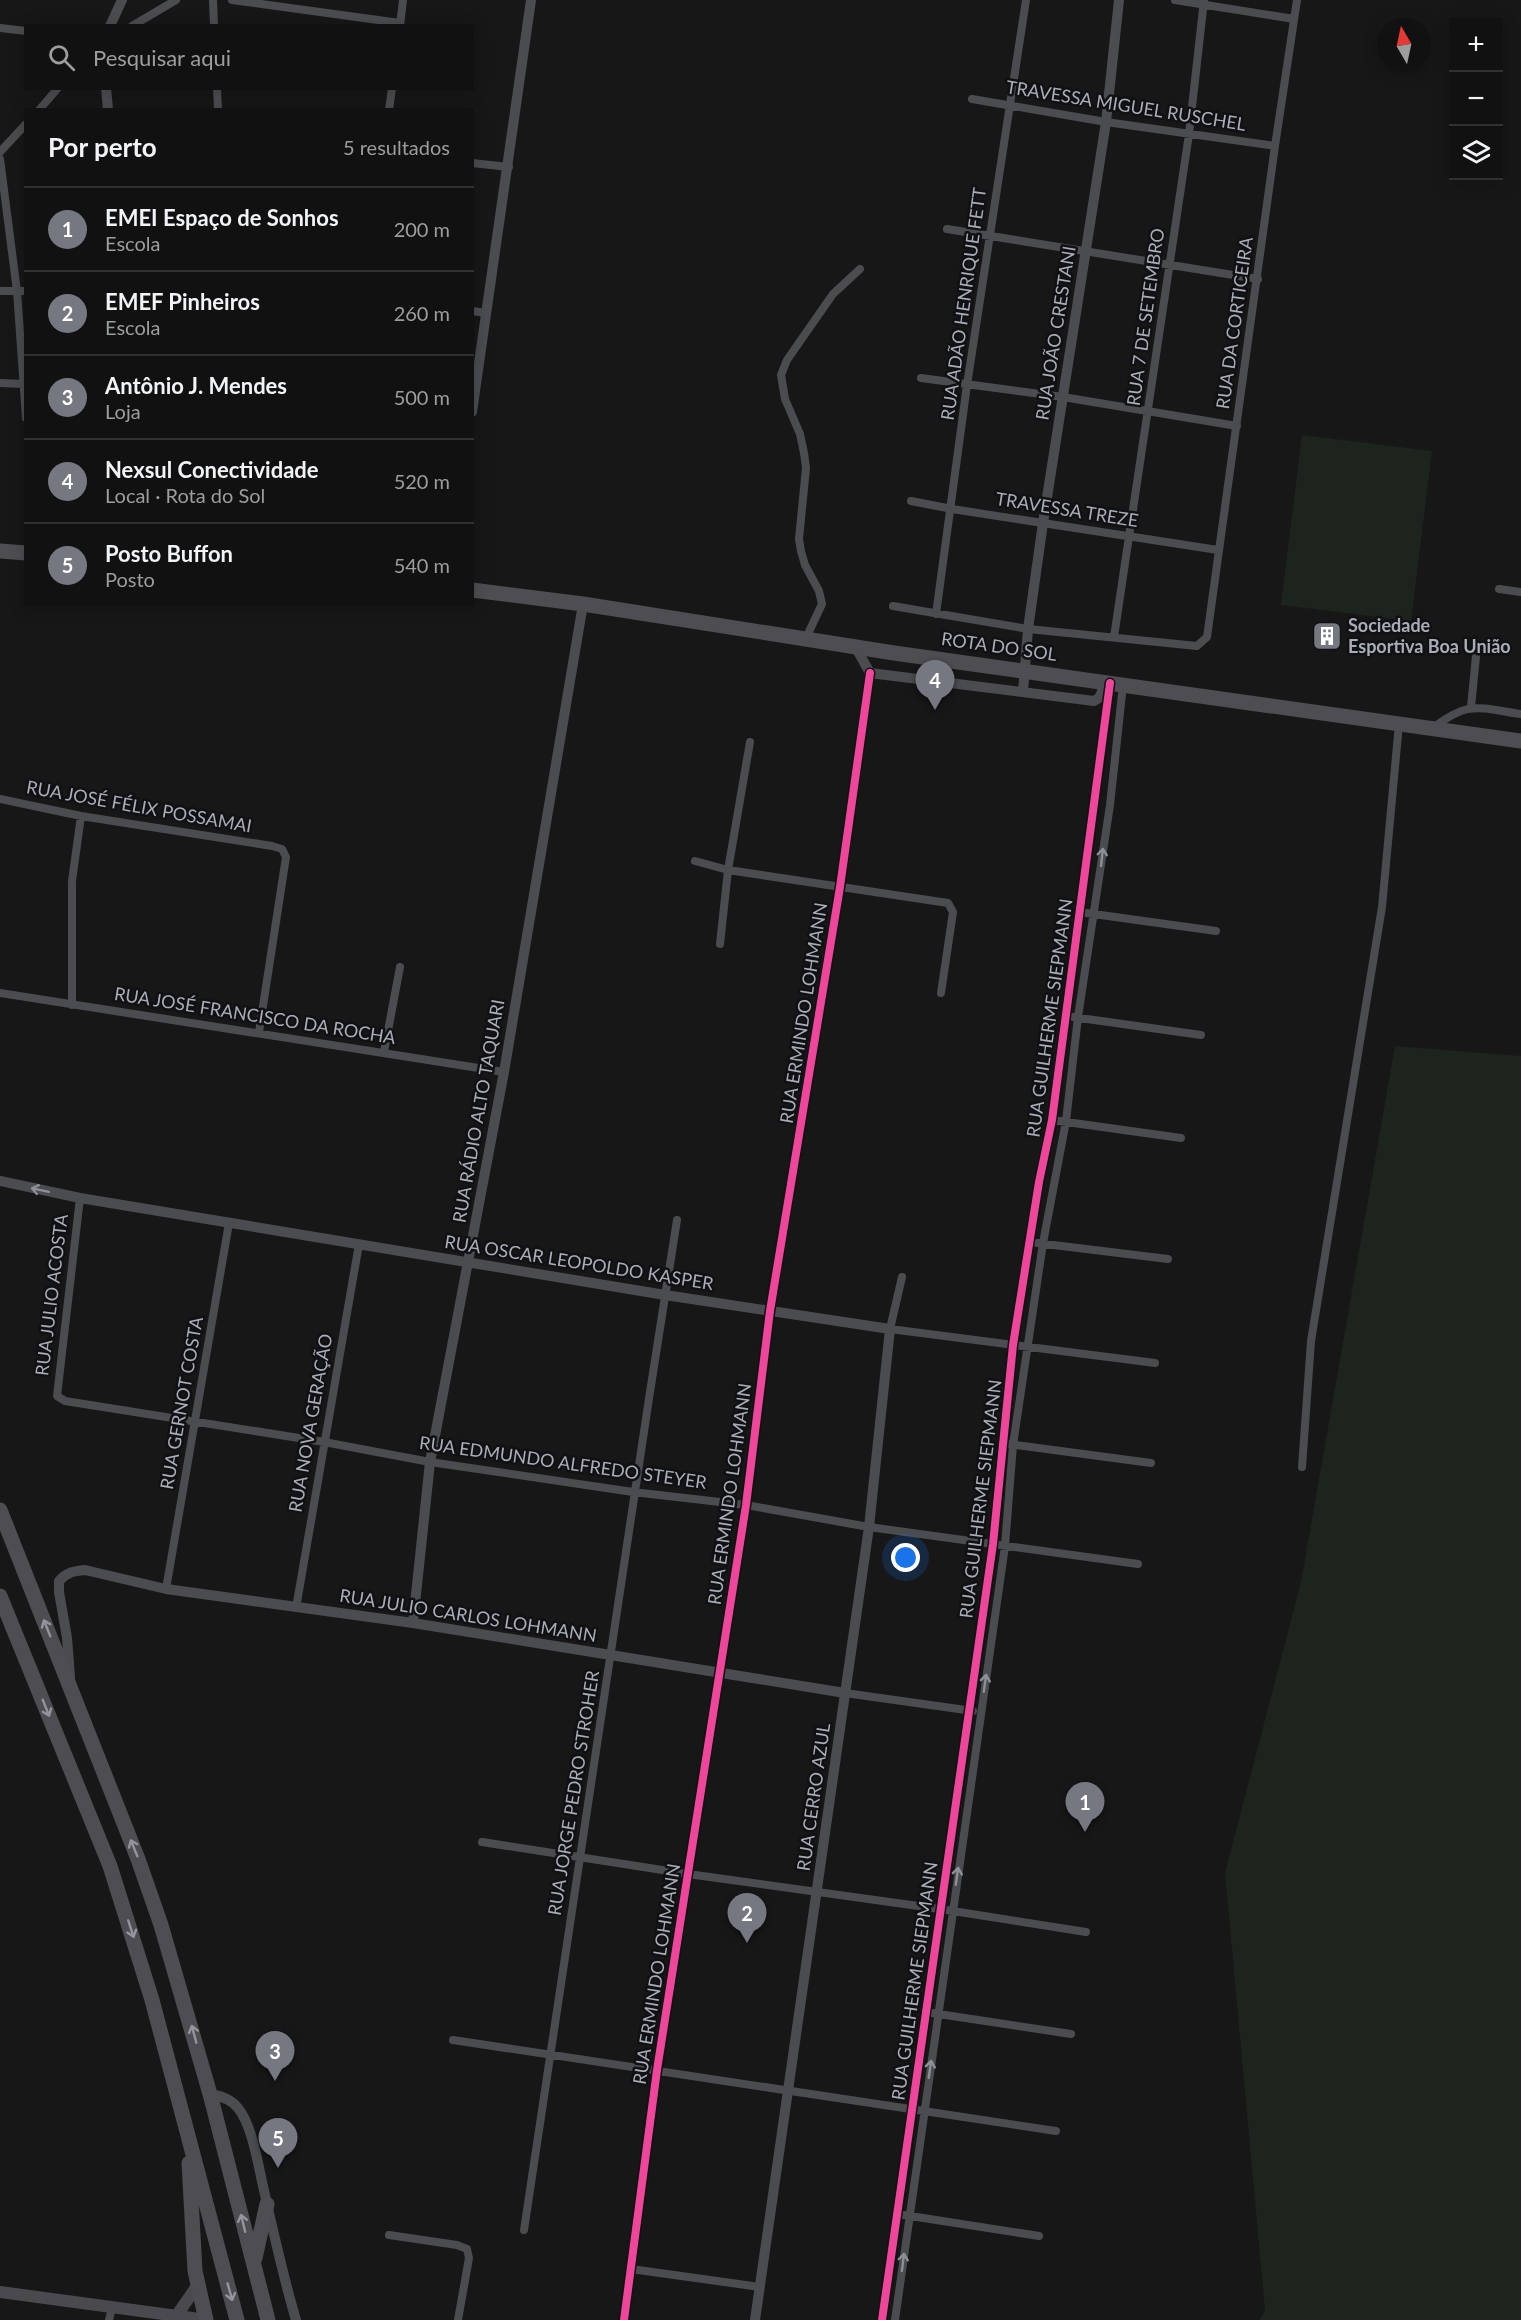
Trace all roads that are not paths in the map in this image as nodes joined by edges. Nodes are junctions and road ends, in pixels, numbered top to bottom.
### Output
1 (122, 0) edge
2 (176, 0) edge
3 (213, 0) edge
4 (232, 0) edge
5 (403, 0) edge
6 (531, 0) edge
7 (1026, 0) edge
8 (1119, 0) edge
9 (1175, 0) edge
10 (1298, 0) edge
11 (1203, 2) edge
12 (1294, 19) junction
13 (111, 24) edge
14 (135, 24) edge
15 (214, 24) edge
16 (400, 24) edge
17 (0, 28) edge
18 (24, 31) edge
19 (56, 90) edge
20 (106, 90) edge
21 (217, 90) edge
22 (392, 90) edge
23 (972, 99) dead end
24 (1011, 105) junction
25 (41, 108) edge
26 (108, 108) edge
27 (218, 108) edge
28 (389, 108) edge
29 (1106, 122) junction
30 (24, 126) edge
31 (1189, 134) junction
32 (1275, 146) junction
33 (0, 152) edge
34 (0, 159) edge
35 (474, 163) edge
36 (509, 167) junction
37 (947, 229) dead end
38 (990, 236) junction
39 (1085, 251) junction
40 (1170, 264) junction
41 (860, 269) dead end
42 (1258, 279) junction
43 (0, 291) edge
44 (21, 291) edge
45 (474, 311) edge
46 (486, 313) junction
47 (921, 378) dead end
48 (0, 382) edge
49 (23, 384) junction
50 (968, 385) junction
51 (24, 395) edge
52 (1063, 397) junction
53 (474, 398) edge
54 (1149, 412) junction
55 (1237, 426) junction
56 (911, 501) dead end
57 (952, 509) junction
58 (1043, 523) junction
59 (1131, 537) junction
60 (1218, 550) junction
61 (0, 551) edge
62 (24, 553) edge
63 (1499, 589) dead end
64 (474, 590) edge
65 (1521, 592) edge
66 (583, 604) junction
67 (893, 606) dead end
68 (936, 614) junction
69 (1028, 629) junction
70 (806, 638) junction
71 (1114, 638) junction
72 (855, 646) junction
73 (1477, 646) dead end
74 (1025, 670) junction
75 (870, 672) junction
76 (1112, 683) junction
77 (1023, 692) junction
78 (1103, 699) junction
79 (1122, 702) junction
80 (1471, 707) junction
81 (1521, 714) edge
82 (1400, 724) junction
83 (1433, 729) junction
84 (1521, 741) edge
85 (750, 742) dead end
86 (0, 799) edge
87 (81, 816) junction
88 (695, 861) dead end
89 (728, 870) junction
90 (840, 887) junction
91 (1079, 912) junction
92 (1093, 914) junction
93 (1216, 931) dead end
94 (720, 944) dead end
95 (400, 967) dead end
96 (0, 993) edge
97 (941, 993) dead end
98 (72, 1005) junction
99 (1065, 1015) junction
100 (1078, 1017) junction
101 (259, 1032) junction
102 (1201, 1035) dead end
103 (384, 1052) junction
104 (504, 1072) junction
105 (1052, 1120) junction
106 (1066, 1121) junction
107 (1181, 1138) dead end
108 (0, 1181) edge
109 (1039, 1182) junction
110 (1055, 1185) junction
111 (80, 1198) junction
112 (677, 1220) dead end
113 (229, 1223) junction
114 (1029, 1243) junction
115 (1043, 1243) junction
116 (359, 1244) junction
117 (1168, 1259) dead end
118 (469, 1262) junction
119 (902, 1277) dead end
120 (665, 1295) junction
121 (770, 1311) junction
122 (890, 1329) junction
123 (1013, 1345) junction
124 (1027, 1347) junction
125 (1155, 1363) dead end
126 (57, 1396) joint
127 (196, 1422) junction
128 (324, 1442) junction
129 (1003, 1442) junction
130 (1013, 1445) junction
131 (430, 1462) junction
132 (1151, 1463) dead end
133 (1302, 1467) dead end
134 (633, 1492) junction
135 (746, 1505) junction
136 (0, 1510) edge
137 (869, 1527) junction
138 (993, 1544) junction
139 (1005, 1546) junction
140 (1138, 1564) dead end
141 (166, 1589) junction
142 (0, 1596) edge
143 (296, 1608) junction
144 (413, 1623) junction
145 (611, 1655) junction
146 (720, 1674) junction
147 (71, 1687) junction
148 (845, 1693) junction
149 (970, 1710) junction
150 (981, 1712) junction
151 (482, 1842) dead end
152 (582, 1858) junction
153 (688, 1874) junction
154 (818, 1894) junction
155 (940, 1909) junction
156 (952, 1911) junction
157 (1086, 1932) dead end
158 (926, 2012) junction
159 (937, 2014) junction
160 (1071, 2034) dead end
161 (453, 2040) dead end
162 (550, 2054) junction
163 (657, 2070) junction
164 (788, 2092) junction
165 (210, 2094) junction
166 (912, 2110) junction
167 (924, 2111) junction
168 (187, 2130) junction
169 (1056, 2131) dead end
170 (267, 2204) junction
171 (898, 2214) junction
172 (909, 2216) junction
173 (524, 2229) dead end
174 (389, 2235) dead end
175 (1039, 2236) dead end
176 (253, 2264) junction
177 (631, 2269) junction
178 (197, 2286) junction
179 (760, 2287) junction
180 (0, 2292) edge
181 (111, 2314) edge
182 (177, 2315) junction
183 (206, 2320) edge
184 (237, 2320) edge
185 (268, 2320) edge
186 (296, 2320) edge
187 (458, 2320) edge
188 (624, 2320) edge
189 (755, 2320) edge
190 (882, 2320) edge
191 (895, 2320) edge

1 - 13 street
2 - 14 street
3 - 15 street
4 - 16 street
5 - 16 street
6 - 36 street
7 - 24 street, RUA ADÃO HENRIQUE FETT
8 - 29 street, RUA JOÃO CRESTANI
9 - 11 street
10 - 12 street, RUA DA CORTICEIRA
11 - 12 street
11 - 31 street, RUA 7 DE SETEMBRO
12 - 32 street, RUA DA CORTICEIRA
17 - 18 street
19 - 25 street
20 - 26 street
21 - 27 street
22 - 28 street
23 - 24 street, TRAVESSA MIGUEL RUSCHEL
24 - 29 street, TRAVESSA MIGUEL RUSCHEL
24 - 38 street, RUA ADÃO HENRIQUE FETT
29 - 31 street, TRAVESSA MIGUEL RUSCHEL
29 - 39 street, RUA JOÃO CRESTANI
30 - 33 street
31 - 32 street, TRAVESSA MIGUEL RUSCHEL
31 - 40 street, RUA 7 DE SETEMBRO
32 - 42 street, RUA DA CORTICEIRA
34 - 44 street
35 - 36 street
36 - 46 street
37 - 38 street
38 - 39 street
38 - 50 street, RUA ADÃO HENRIQUE FETT
39 - 40 street
39 - 52 street, RUA JOÃO CRESTANI
40 - 42 street
40 - 54 street, RUA 7 DE SETEMBRO
41 - 70 street
42 - 55 street, RUA DA CORTICEIRA
43 - 44 street
44 - 49 street
45 - 46 street
46 - 53 street
47 - 50 street
48 - 49 street
49 - 51 street
50 - 52 street
50 - 57 street, RUA ADÃO HENRIQUE FETT
52 - 54 street
52 - 58 street, RUA JOÃO CRESTANI
54 - 55 street
54 - 59 street, RUA 7 DE SETEMBRO
55 - 60 street, RUA DA CORTICEIRA
56 - 57 street, TRAVESSA TREZE
57 - 58 street, TRAVESSA TREZE
57 - 68 street, RUA ADÃO HENRIQUE FETT
58 - 59 street, TRAVESSA TREZE
58 - 69 street, RUA JOÃO CRESTANI
59 - 60 street, TRAVESSA TREZE
59 - 71 street, RUA 7 DE SETEMBRO
60 - 71 street, RUA DA CORTICEIRA
61 - 62 highway
63 - 65 street
64 - 66 highway, ROTA DO SOL
66 - 70 highway, ROTA DO SOL
66 - 104 street, RUA RÁDIO ALTO TAQUARI
67 - 68 street
68 - 69 street
69 - 71 street
69 - 74 street, RUA JOÃO CRESTANI
70 - 72 highway, ROTA DO SOL
72 - 74 highway, ROTA DO SOL
72 - 75 street
73 - 80 street
74 - 76 highway, ROTA DO SOL
74 - 77 street, RUA JOÃO CRESTANI
75 - 77 street
75 - 90 street, RUA ERMINDO LOHMANN
76 - 78 street
76 - 79 street, RUA GUILHERME SIEPMANN
76 - 82 highway, ROTA DO SOL
77 - 78 street
78 - 79 street
78 - 91 street, RUA GUILHERME SIEPMANN
92 -> 79 street, RUA GUILHERME SIEPMANN
80 - 81 street
80 - 83 street
82 - 83 highway, ROTA DO SOL
82 - 133 street
83 - 84 highway, ROTA DO SOL
85 - 89 street
86 - 87 street, RUA JOSÉ FÉLIX POSSAMAI
87 - 98 street
87 - 101 street, RUA JOSÉ FÉLIX POSSAMAI
88 - 89 street
89 - 90 street
89 - 94 street
90 - 97 street
90 - 121 street, RUA ERMINDO LOHMANN
91 - 92 street
91 - 99 street, RUA GUILHERME SIEPMANN
92 - 93 street
92 - 100 street, RUA GUILHERME SIEPMANN
95 - 103 street
96 - 98 street, RUA JOSÉ FRANCISCO DA ROCHA
98 - 101 street, RUA JOSÉ FRANCISCO DA ROCHA
99 - 100 street
99 - 105 street, RUA GUILHERME SIEPMANN
100 - 102 street
100 - 106 street, RUA GUILHERME SIEPMANN
101 - 103 street, RUA JOSÉ FRANCISCO DA ROCHA
103 - 104 street, RUA JOSÉ FRANCISCO DA ROCHA
104 - 118 street, RUA RÁDIO ALTO TAQUARI
105 - 106 street
105 - 109 street, RUA GUILHERME SIEPMANN
106 - 107 street
106 - 110 street, RUA GUILHERME SIEPMANN
111 -> 108 street, RUA OSCAR LEOPOLDO KASPER
109 - 110 street
109 - 114 street, RUA GUILHERME SIEPMANN
110 - 115 street, RUA GUILHERME SIEPMANN
111 - 113 street, RUA OSCAR LEOPOLDO KASPER
111 - 126 street, RUA JULIO ACOSTA
112 - 120 street, RUA JORGE PEDRO STROHER
113 - 116 street, RUA OSCAR LEOPOLDO KASPER
113 - 127 street, RUA GERNOT COSTA
114 - 115 street
114 - 123 street, RUA GUILHERME SIEPMANN
115 - 117 street
115 - 124 street, RUA GUILHERME SIEPMANN
116 - 118 street, RUA OSCAR LEOPOLDO KASPER
116 - 128 street, RUA NOVA GERAÇÃO
118 - 120 street, RUA OSCAR LEOPOLDO KASPER
118 - 131 street, RUA RÁDIO ALTO TAQUARI
119 - 122 street, RUA CERRO AZUL
120 - 121 street, RUA OSCAR LEOPOLDO KASPER
120 - 134 street, RUA JORGE PEDRO STROHER
121 - 122 street, RUA OSCAR LEOPOLDO KASPER
121 - 135 street, RUA ERMINDO LOHMANN
122 - 123 street, RUA OSCAR LEOPOLDO KASPER
122 - 137 street, RUA CERRO AZUL
123 - 124 street, RUA OSCAR LEOPOLDO KASPER
123 - 129 street, RUA GUILHERME SIEPMANN
124 - 125 street, RUA OSCAR LEOPOLDO KASPER
124 - 130 street, RUA GUILHERME SIEPMANN
126 - 127 street, RUA EDMUNDO ALFREDO STEYER
127 - 128 street, RUA EDMUNDO ALFREDO STEYER
127 - 141 street, RUA GERNOT COSTA
128 - 131 street, RUA EDMUNDO ALFREDO STEYER
128 - 143 street, RUA NOVA GERAÇÃO
129 - 130 street
129 - 138 street, RUA GUILHERME SIEPMANN
130 - 132 street
130 - 139 street, RUA GUILHERME SIEPMANN
131 - 134 street, RUA EDMUNDO ALFREDO STEYER
131 - 144 street, RUA RÁDIO ALTO TAQUARI
134 - 135 street, RUA EDMUNDO ALFREDO STEYER
134 - 145 street, RUA JORGE PEDRO STROHER
135 - 137 street, RUA EDMUNDO ALFREDO STEYER
135 - 146 street, RUA ERMINDO LOHMANN
147 -> 136 highway
137 - 138 street, RUA EDMUNDO ALFREDO STEYER
137 - 148 street, RUA CERRO AZUL
138 - 139 street, RUA EDMUNDO ALFREDO STEYER
138 - 149 street, RUA GUILHERME SIEPMANN
139 - 140 street, RUA EDMUNDO ALFREDO STEYER
150 -> 139 street, RUA GUILHERME SIEPMANN
141 - 143 street, RUA JULIO CARLOS LOHMANN
141 - 147 street, RUA JULIO CARLOS LOHMANN
142 -> 168 highway
143 - 144 street, RUA JULIO CARLOS LOHMANN
144 - 145 street, RUA JULIO CARLOS LOHMANN
145 - 146 street, RUA JULIO CARLOS LOHMANN
145 - 152 street, RUA JORGE PEDRO STROHER
146 - 148 street, RUA JULIO CARLOS LOHMANN
146 - 153 street, RUA ERMINDO LOHMANN
165 -> 147 highway
148 - 149 street, RUA JULIO CARLOS LOHMANN
148 - 154 street, RUA CERRO AZUL
149 - 150 street, RUA JULIO CARLOS LOHMANN
149 - 155 street, RUA GUILHERME SIEPMANN
156 -> 150 street, RUA GUILHERME SIEPMANN
151 - 152 street
152 - 153 street
152 - 162 street, RUA JORGE PEDRO STROHER
153 - 154 street
153 - 163 street, RUA ERMINDO LOHMANN
154 - 155 street
154 - 164 street, RUA CERRO AZUL
155 - 156 street
155 - 158 street, RUA GUILHERME SIEPMANN
156 - 157 street
156 - 159 street, RUA GUILHERME SIEPMANN
158 - 159 street
158 - 166 street, RUA GUILHERME SIEPMANN
159 - 160 street
167 -> 159 street, RUA GUILHERME SIEPMANN
161 - 162 street
162 - 163 street
162 - 173 street, RUA JORGE PEDRO STROHER
163 - 164 street
163 - 177 street, RUA ERMINDO LOHMANN
164 - 166 street
164 - 179 street, RUA CERRO AZUL
165 - 170 street
176 -> 165 highway
166 - 167 street
166 - 171 street, RUA GUILHERME SIEPMANN
167 - 169 street
167 - 172 street, RUA GUILHERME SIEPMANN
168 - 178 highway
168 -> 184 highway
170 - 176 highway
170 - 186 street
171 - 172 street
171 - 190 street, RUA GUILHERME SIEPMANN
172 - 175 street
191 -> 172 street, RUA GUILHERME SIEPMANN
174 - 187 street
176 - 185 highway
177 - 179 street
177 - 188 street, RUA ERMINDO LOHMANN
178 - 182 main road
178 - 183 highway
179 - 189 street, RUA CERRO AZUL
180 - 181 main road
181 - 182 main road
182 - 183 main road

